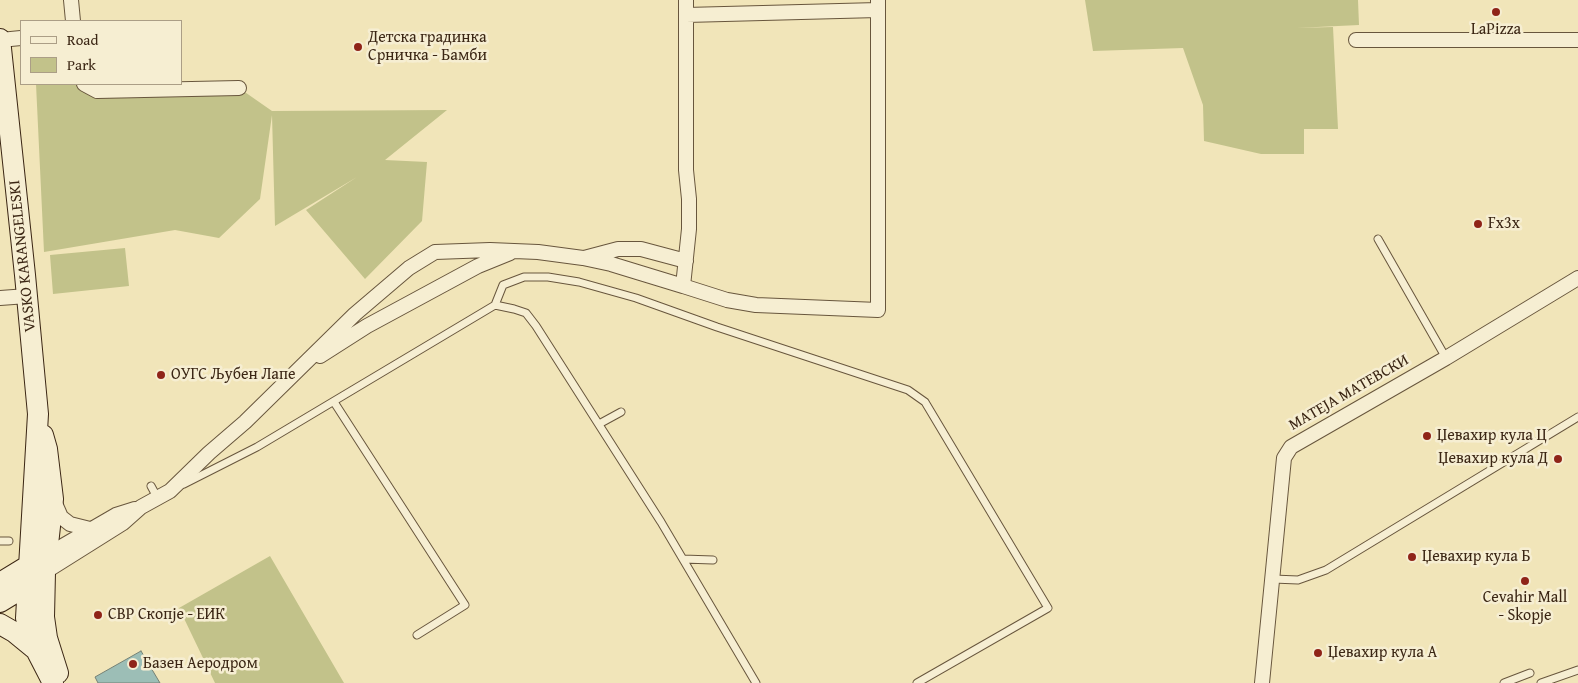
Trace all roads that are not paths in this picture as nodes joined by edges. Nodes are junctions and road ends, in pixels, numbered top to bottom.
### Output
1 (71, 0) edge
2 (686, 0) edge
3 (878, 5) edge
4 (686, 15) junction
5 (73, 20) edge
6 (20, 38) edge
7 (0, 39) edge
8 (1356, 40) dead end
9 (1578, 40) edge
10 (86, 85) edge
11 (239, 88) dead end
12 (1378, 239) dead end
13 (513, 252) junction
14 (583, 258) junction
15 (686, 261) junction
16 (1578, 278) edge
17 (683, 286) junction
18 (27, 296) junction
19 (0, 298) edge
20 (495, 305) junction
21 (1446, 358) junction
22 (295, 372) junction
23 (334, 402) junction
24 (621, 412) dead end
25 (38, 414) junction
26 (1578, 417) edge
27 (599, 424) junction
28 (170, 490) junction
29 (52, 499) junction
30 (140, 507) junction
31 (90, 529) junction
32 (0, 541) edge
33 (9, 541) dead end
34 (683, 559) junction
35 (713, 560) dead end
36 (40, 564) junction
37 (1273, 579) junction
38 (0, 583) edge
39 (28, 585) junction
40 (0, 602) edge
41 (0, 624) edge
42 (417, 635) dead end
43 (36, 650) junction
44 (1578, 670) edge
45 (1530, 674) dead end
46 (53, 683) edge
47 (60, 683) edge
48 (756, 683) edge
49 (916, 683) edge
50 (1262, 683) edge
51 (1504, 683) edge
52 (1541, 683) edge

1 - 5 street
2 - 4 street
3 - 4 street
3 - 17 street
4 - 15 street
6 - 7 street
7 - 18 street, VASKO KARANGELESKI
8 - 9 street
10 - 11 street
12 - 21 lane
13 - 14 street
13 - 22 street
13 - 22 street
14 - 15 street
14 - 17 street
15 - 17 street
16 - 21 street, МАТЕЈА МАТЕВСКИ
18 - 19 street
18 - 25 street, VASKO KARANGELESKI
20 - 23 lane
20 - 27 lane
20 - 49 lane
21 - 37 street, МАТЕЈА МАТЕВСКИ
22 - 28 street
23 - 28 lane
23 - 42 lane
24 - 27 lane
25 - 29 street, VASKO KARANGELESKI
25 - 36 street, VASKO KARANGELESKI
26 - 37 lane
27 - 34 lane
28 - 30 street
29 - 31 street
29 - 36 street, VASKO KARANGELESKI
30 - 31 street
30 - 36 street
31 - 36 street
32 - 33 lane
34 - 35 lane
34 - 48 lane
36 - 38 street
36 - 39 street
36 - 47 street, VASKO KARANGELESKI
37 - 50 street, МАТЕЈА МАТЕВСКИ
39 - 40 street
39 - 43 street
41 - 43 street
43 - 46 street
44 - 52 lane
45 - 51 lane

